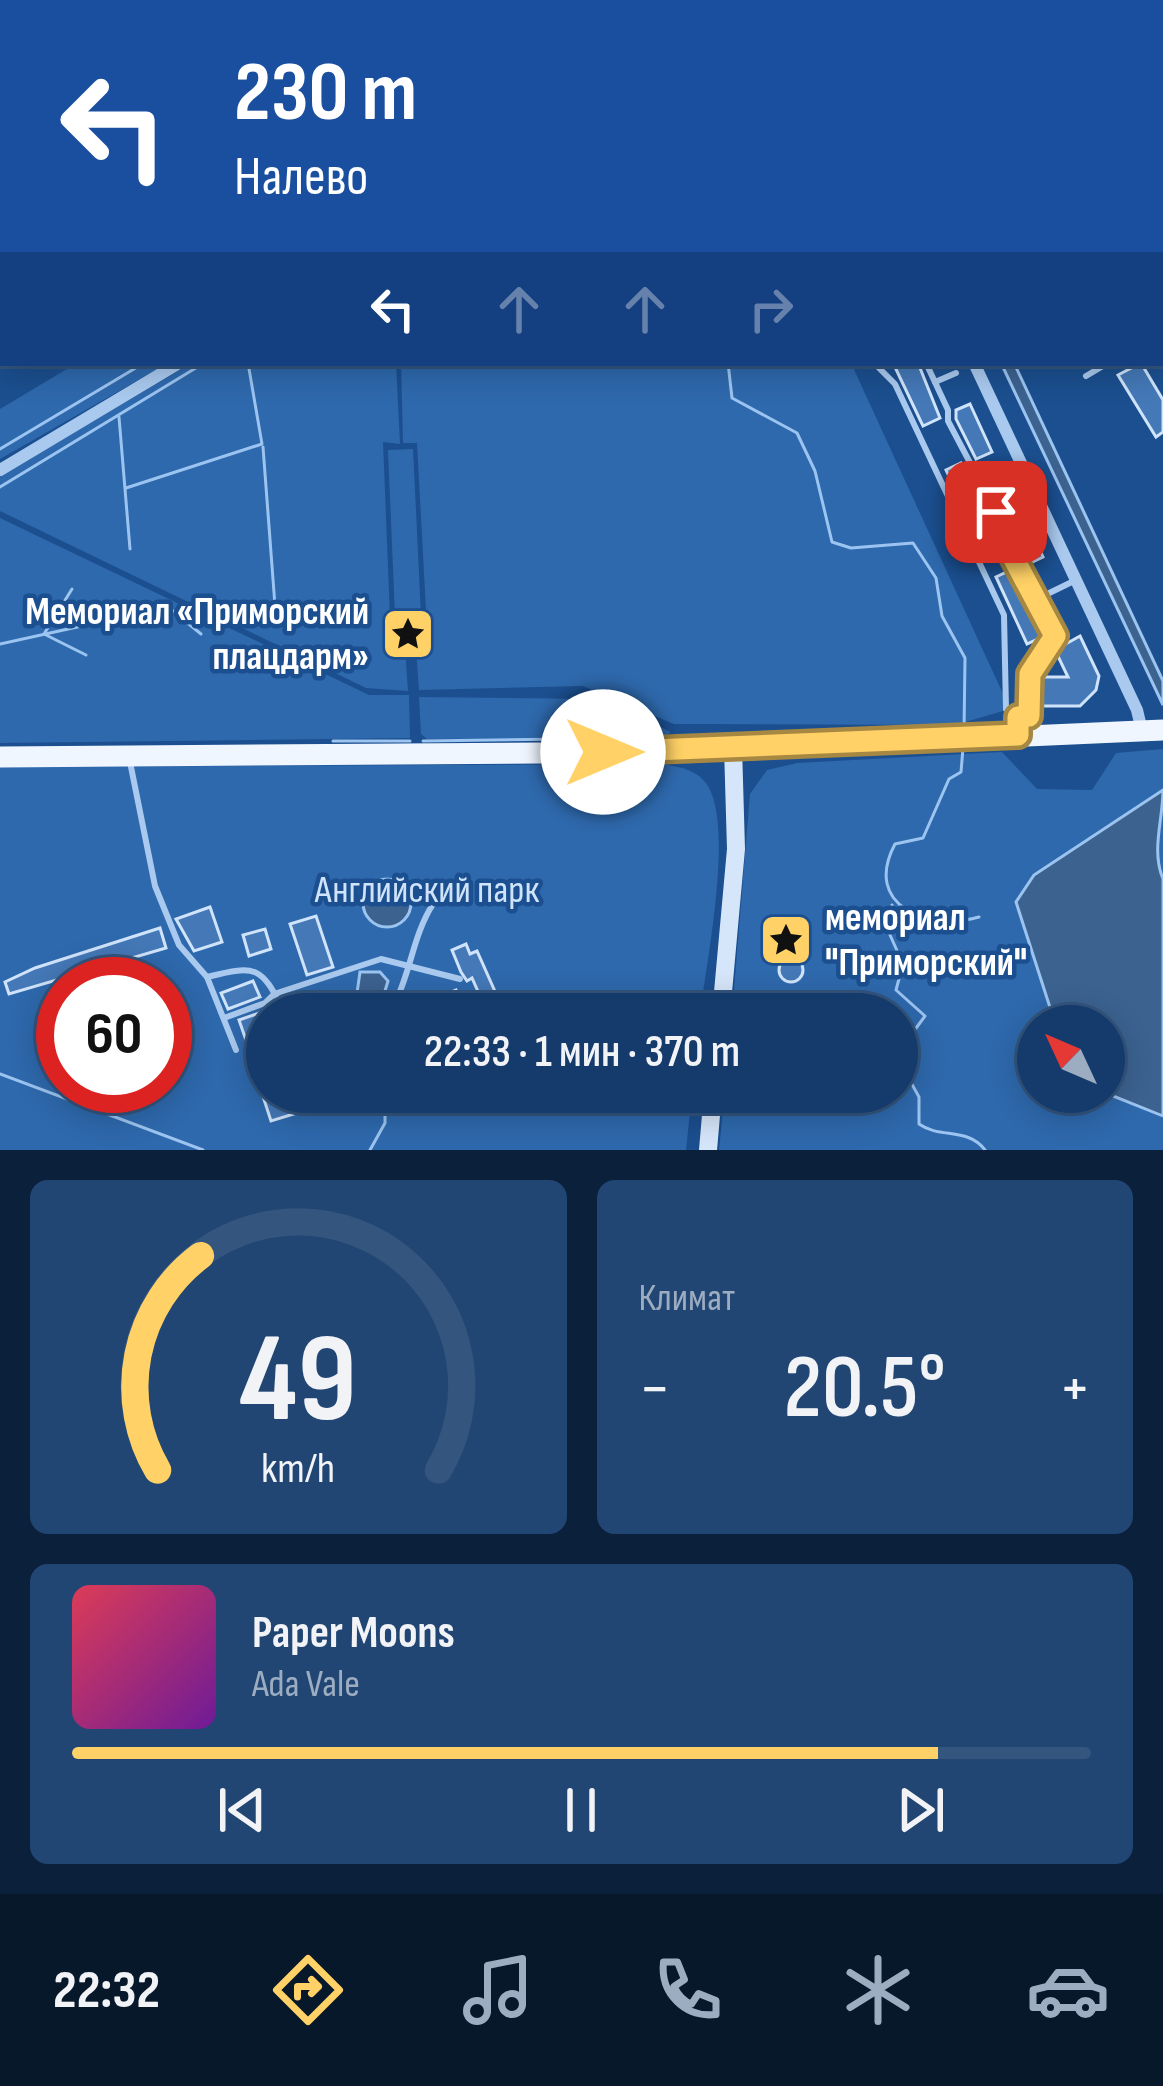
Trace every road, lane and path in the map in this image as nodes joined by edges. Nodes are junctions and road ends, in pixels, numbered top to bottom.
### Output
1 (174, 366) edge
2 (877, 366) edge
3 (927, 366) edge
4 (975, 366) edge
5 (1103, 366) edge
6 (956, 373) dead end
7 (1086, 376) dead end
8 (935, 382) junction
9 (0, 470) edge
10 (1007, 480) dead end
11 (986, 490) junction
12 (1076, 580) junction
13 (1037, 599) junction
14 (1020, 679) dead end
15 (1006, 710) dead end
16 (1018, 726) junction
17 (1152, 730) edge
18 (733, 747) junction
19 (129, 756) junction
20 (0, 757) edge
21 (433, 904) dead end
22 (408, 967) junction
23 (207, 976) junction
24 (460, 979) dead end
25 (274, 993) edge
26 (277, 993) edge
27 (398, 993) edge
28 (723, 993) edge
29 (246, 1010) edge
30 (224, 1018) junction
31 (236, 1050) dead end
32 (711, 1113) edge
33 (708, 1150) edge

1 - 9 street
2 - 15 lane
3 - 8 lane
4 - 12 street
5 - 7 lane
6 - 8 lane
8 - 11 lane
10 - 11 lane
11 - 13 lane
12 - 13 lane
12 - 17 street
13 - 16 lane
14 - 16 lane
16 - 17 main road
16 - 18 main road
18 - 19 main road
18 - 28 main road
19 - 20 main road
19 - 23 lane
21 - 22 lane
22 - 24 lane
22 - 26 lane
22 - 27 lane
23 - 25 lane
23 - 30 lane
29 - 30 lane
30 - 31 lane
32 - 33 main road

